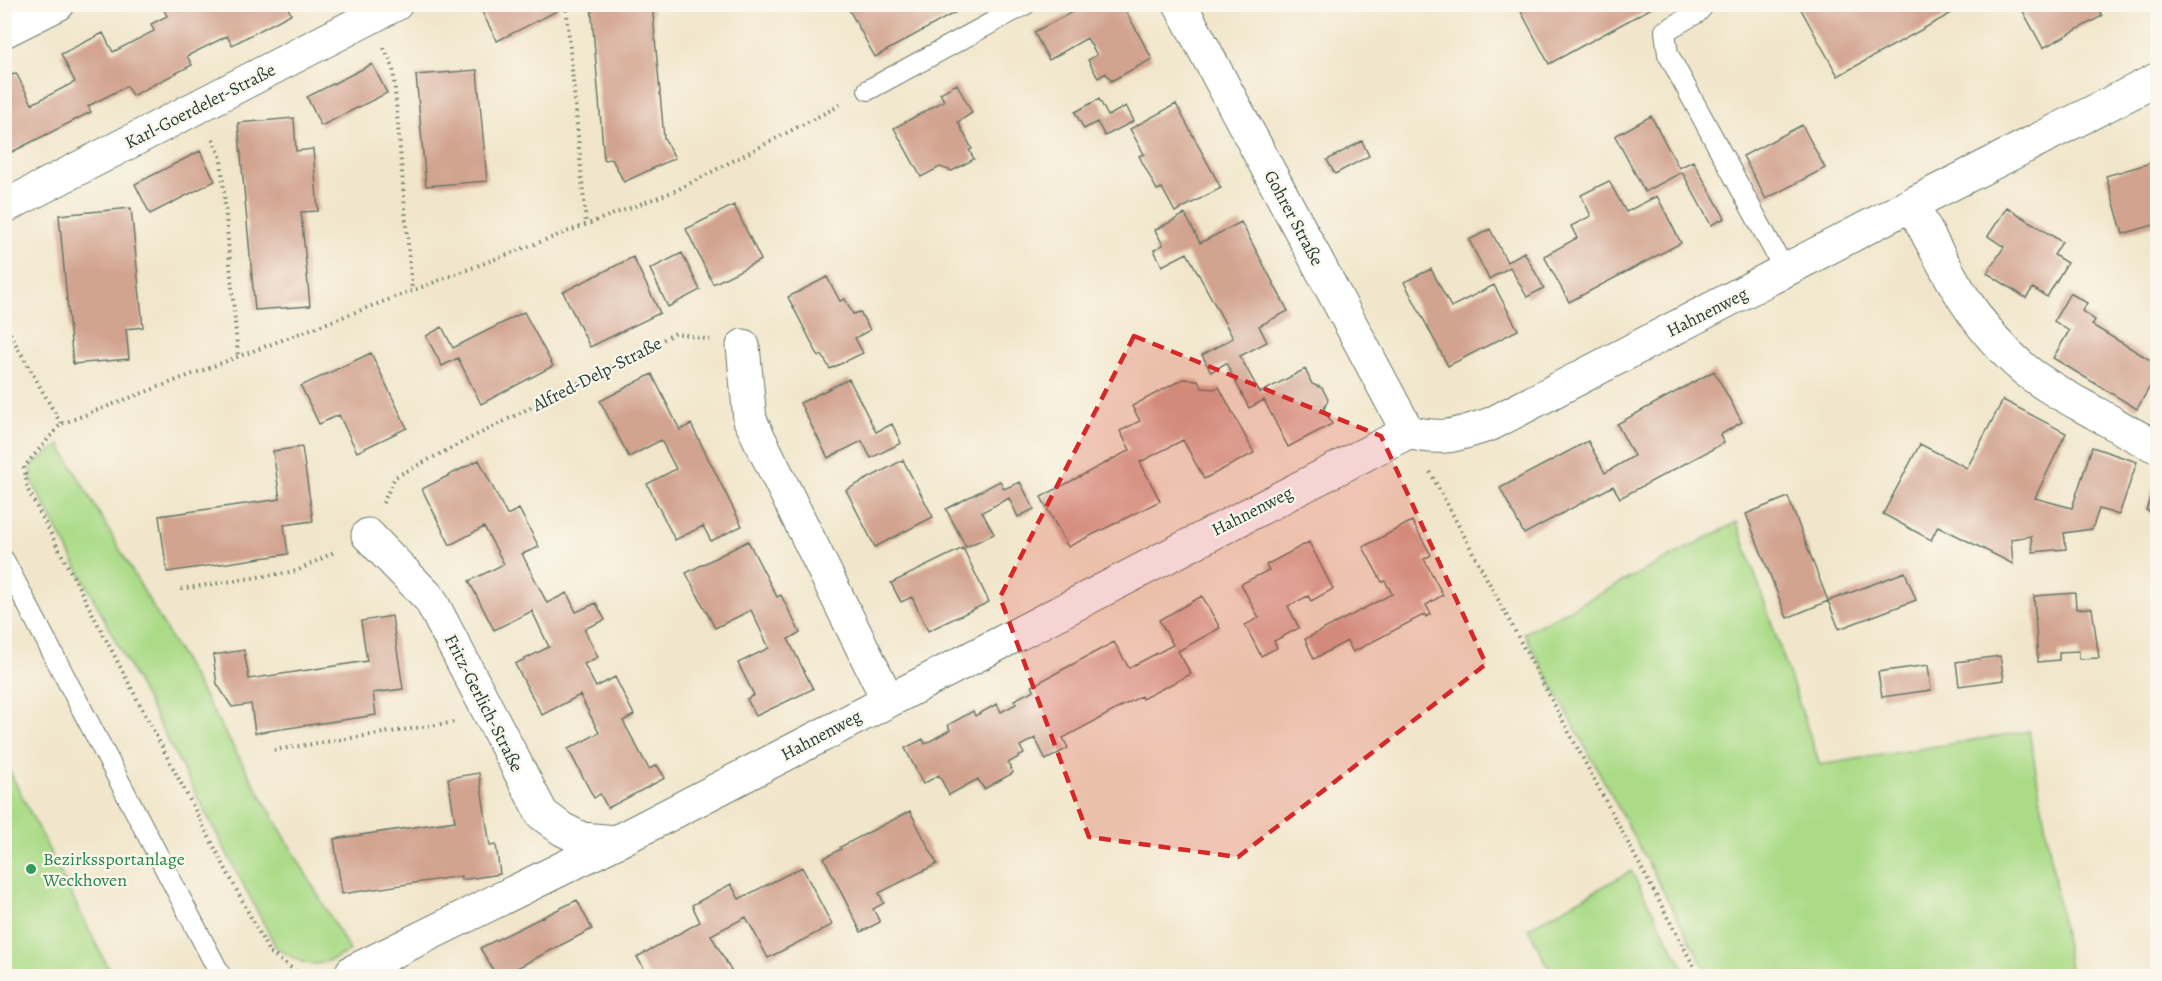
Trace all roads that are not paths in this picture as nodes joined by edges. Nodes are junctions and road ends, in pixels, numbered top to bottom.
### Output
1 (58, 4) edge
2 (1026, 4) edge
3 (1180, 4) edge
4 (1706, 4) edge
5 (383, 11) edge
6 (4, 31) edge
7 (2157, 79) edge
8 (868, 90) road end
9 (1912, 204) junction
10 (4, 207) edge
11 (1785, 271) junction
12 (743, 346) road end
13 (1408, 432) junction
14 (2157, 447) edge
15 (368, 535) road end
16 (4, 560) edge
17 (888, 700) junction
18 (616, 842) junction
19 (353, 974) edge
20 (221, 976) edge

1 - 6 street
2 - 8 lane
3 - 13 street, Gohrer Straße
4 - 11 lane
5 - 10 street, Karl-Goerdeler-Straße
7 - 9 street, Hahnenweg
9 - 11 street, Hahnenweg
9 - 14 street
11 - 13 street, Hahnenweg
12 - 17 street
13 - 17 street, Hahnenweg
15 - 18 street, Fritz-Gerlich-Straße
16 - 20 lane
17 - 18 street, Hahnenweg
18 - 19 street, Hahnenweg

